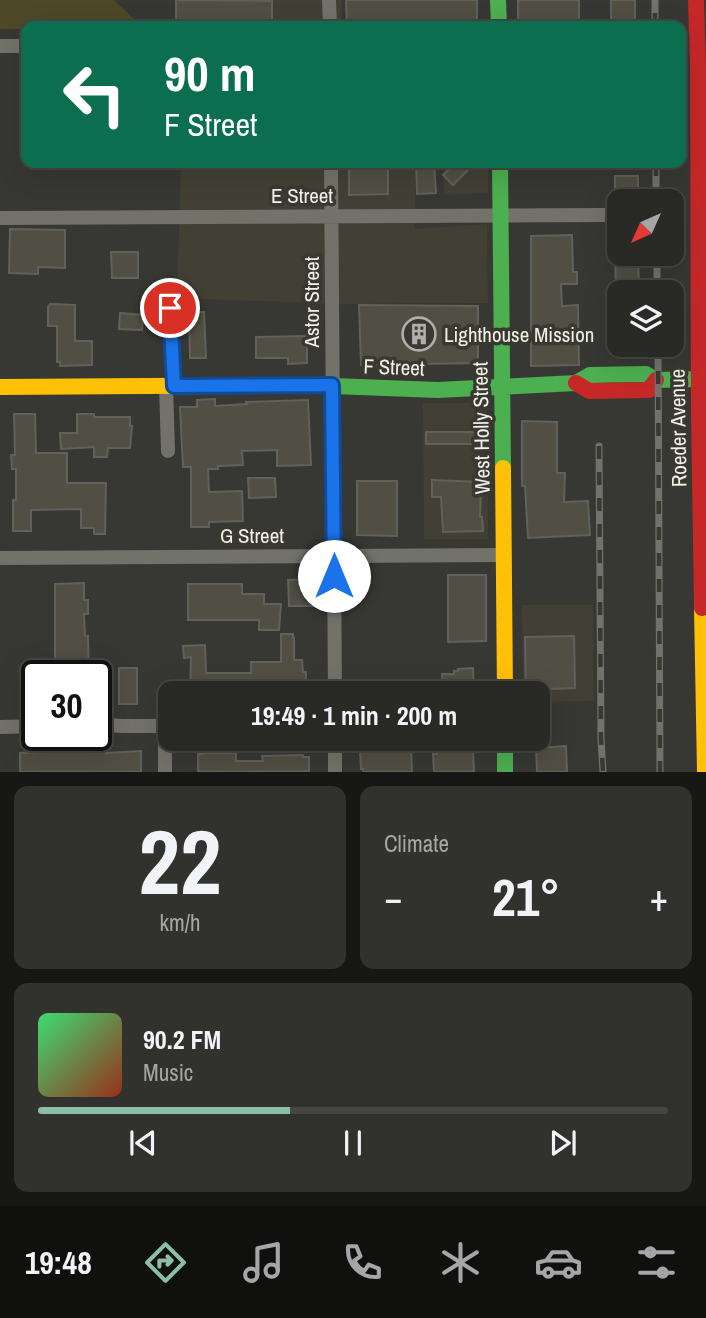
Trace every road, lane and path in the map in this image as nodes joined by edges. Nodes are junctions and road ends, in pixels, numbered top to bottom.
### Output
1 (329, 0) edge
2 (498, 0) edge
3 (696, 0) edge
4 (330, 21) edge
5 (499, 21) edge
6 (0, 46) edge
7 (21, 46) edge
8 (331, 168) edge
9 (500, 168) edge
10 (500, 215) junction
11 (604, 215) dead end
12 (331, 216) junction
13 (0, 218) edge
14 (170, 308) dead end
15 (702, 379) edge
16 (332, 385) junction
17 (170, 386) junction
18 (0, 387) edge
19 (502, 387) junction
20 (168, 452) dead end
21 (503, 555) junction
22 (334, 556) junction
23 (0, 558) edge
24 (335, 681) edge
25 (505, 681) edge
26 (112, 725) edge
27 (21, 726) edge
28 (158, 726) edge
29 (0, 727) edge
30 (166, 751) edge
31 (335, 751) edge
32 (505, 751) edge
33 (705, 763) edge
34 (165, 772) edge
35 (335, 772) edge
36 (505, 772) edge

1 - 4 street
2 - 5 main road
3 - 15 main road, Roeder Avenue
6 - 7 street
8 - 12 street, Astor Street
9 - 10 main road, West Holly Street
10 - 11 street, E Street
10 - 12 street, E Street
10 - 19 main road, West Holly Street
12 - 13 street, E Street
12 - 16 street, Astor Street
14 - 17 street
15 - 19 main road, F Street
15 - 33 main road, Roeder Avenue
16 - 17 main road, F Street
16 - 19 main road, F Street
16 - 22 street, Astor Street
17 - 18 main road, F Street
17 - 20 street
19 - 21 main road, West Holly Street
21 - 22 street, G Street
21 - 25 main road, West Holly Street
22 - 23 street, G Street
22 - 24 street, Astor Street
26 - 28 street
27 - 29 street
30 - 34 street
31 - 35 street
32 - 36 main road

